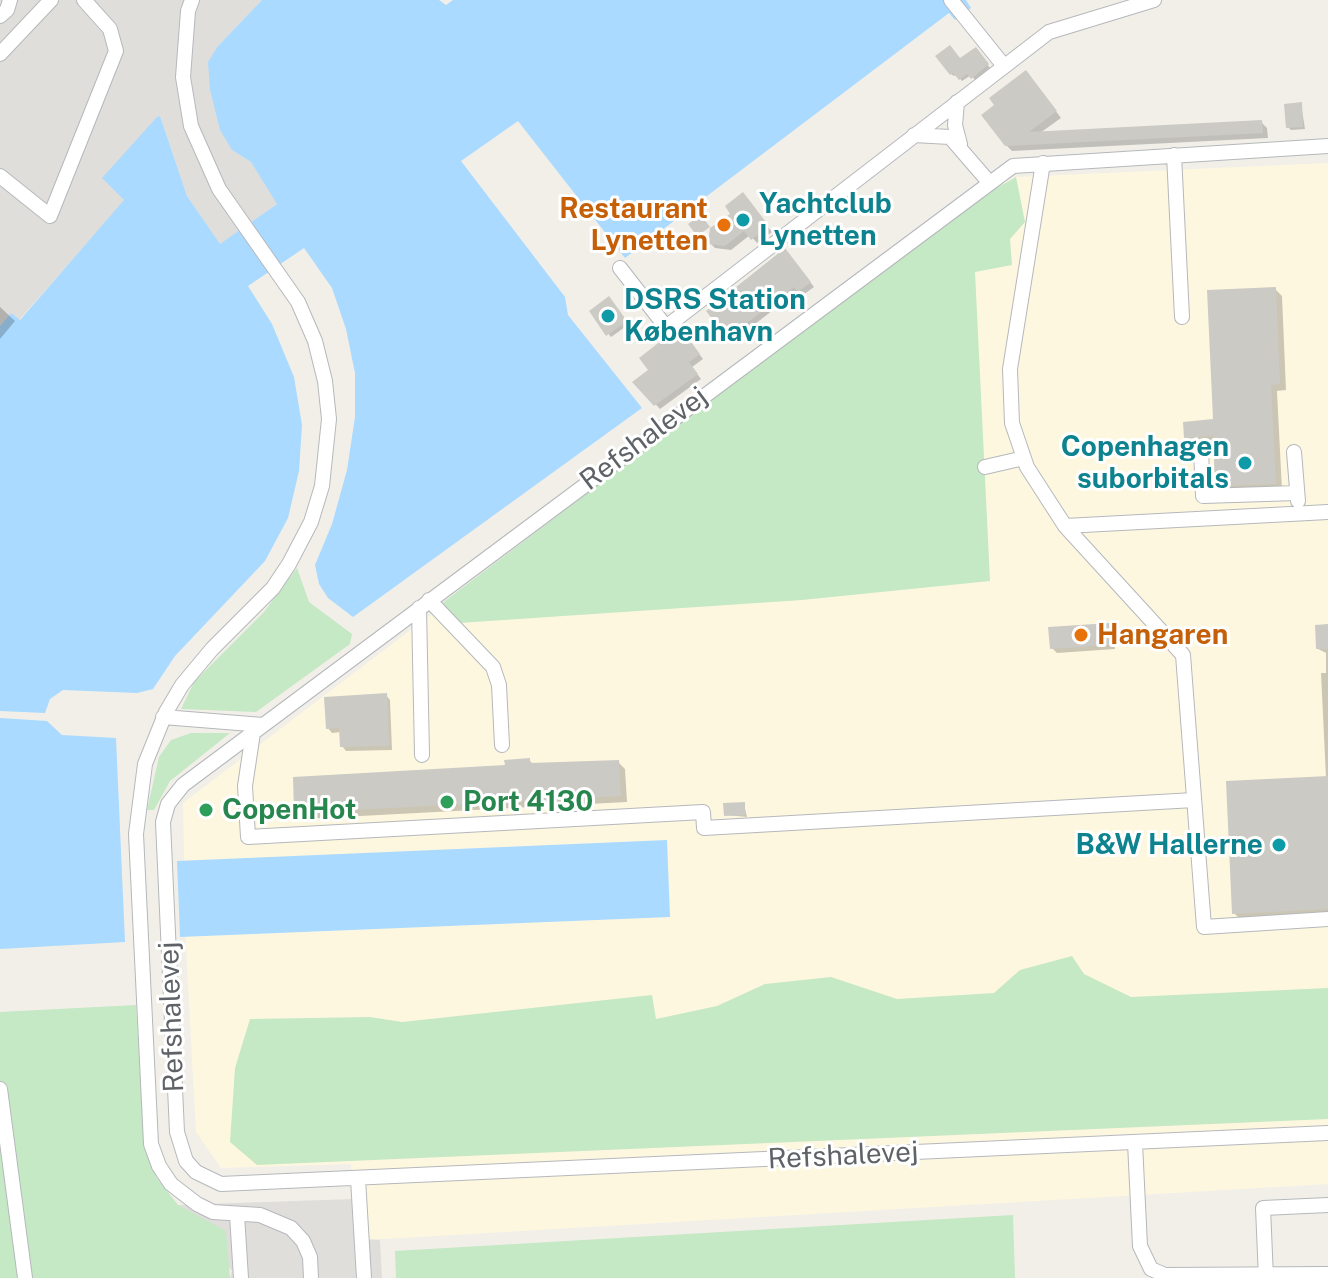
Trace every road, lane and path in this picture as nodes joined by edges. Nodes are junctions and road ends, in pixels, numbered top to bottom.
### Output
1 (10, 0) edge
2 (51, 0) edge
3 (84, 0) edge
4 (192, 0) edge
5 (951, 0) edge
6 (1154, 0) edge
7 (0, 16) edge
8 (0, 54) edge
9 (1004, 66) junction
10 (957, 102) junction
11 (914, 135) junction
12 (960, 145) junction
13 (1328, 146) edge
14 (1174, 155) junction
15 (1043, 163) junction
16 (0, 176) edge
17 (988, 181) junction
18 (620, 268) dead end
19 (1182, 317) dead end
20 (1201, 450) dead end
21 (1294, 452) dead end
22 (1024, 458) junction
23 (985, 467) dead end
24 (1297, 493) junction
25 (1328, 512) edge
26 (1298, 514) junction
27 (1065, 526) junction
28 (424, 604) junction
29 (163, 717) junction
30 (258, 729) junction
31 (502, 745) dead end
32 (422, 755) dead end
33 (1194, 800) junction
34 (1328, 919) edge
35 (0, 1096) edge
36 (1328, 1133) edge
37 (1135, 1143) junction
38 (358, 1179) junction
39 (7, 1188) edge
40 (1328, 1205) edge
41 (237, 1215) junction
42 (1328, 1274) edge
43 (1266, 1275) edge
44 (25, 1278) edge
45 (241, 1278) edge
46 (311, 1278) edge
47 (364, 1278) edge

1 - 7 street
2 - 8 street
3 - 16 street
4 - 29 street
5 - 9 street
6 - 9 street
9 - 10 street
10 - 11 street
10 - 12 street
11 - 12 street
11 - 18 street
12 - 17 street
13 - 14 street, Refshalevej
14 - 15 street, Refshalevej
14 - 19 street
15 - 17 street, Refshalevej
15 - 22 street
17 - 28 street, Refshalevej
20 - 24 street
21 - 24 street
22 - 23 street
22 - 27 street
24 - 26 street
25 - 26 street
26 - 27 street
27 - 33 street
28 - 30 street, Refshalevej
28 - 31 street
28 - 32 street
29 - 30 street
29 - 41 street
30 - 33 street
30 - 38 street, Refshalevej
33 - 34 street
35 - 39 street
36 - 37 street, Refshalevej
37 - 38 street, Refshalevej
37 - 43 street
38 - 47 street
39 - 44 street
40 - 43 street
41 - 45 street
41 - 46 street
42 - 43 street

